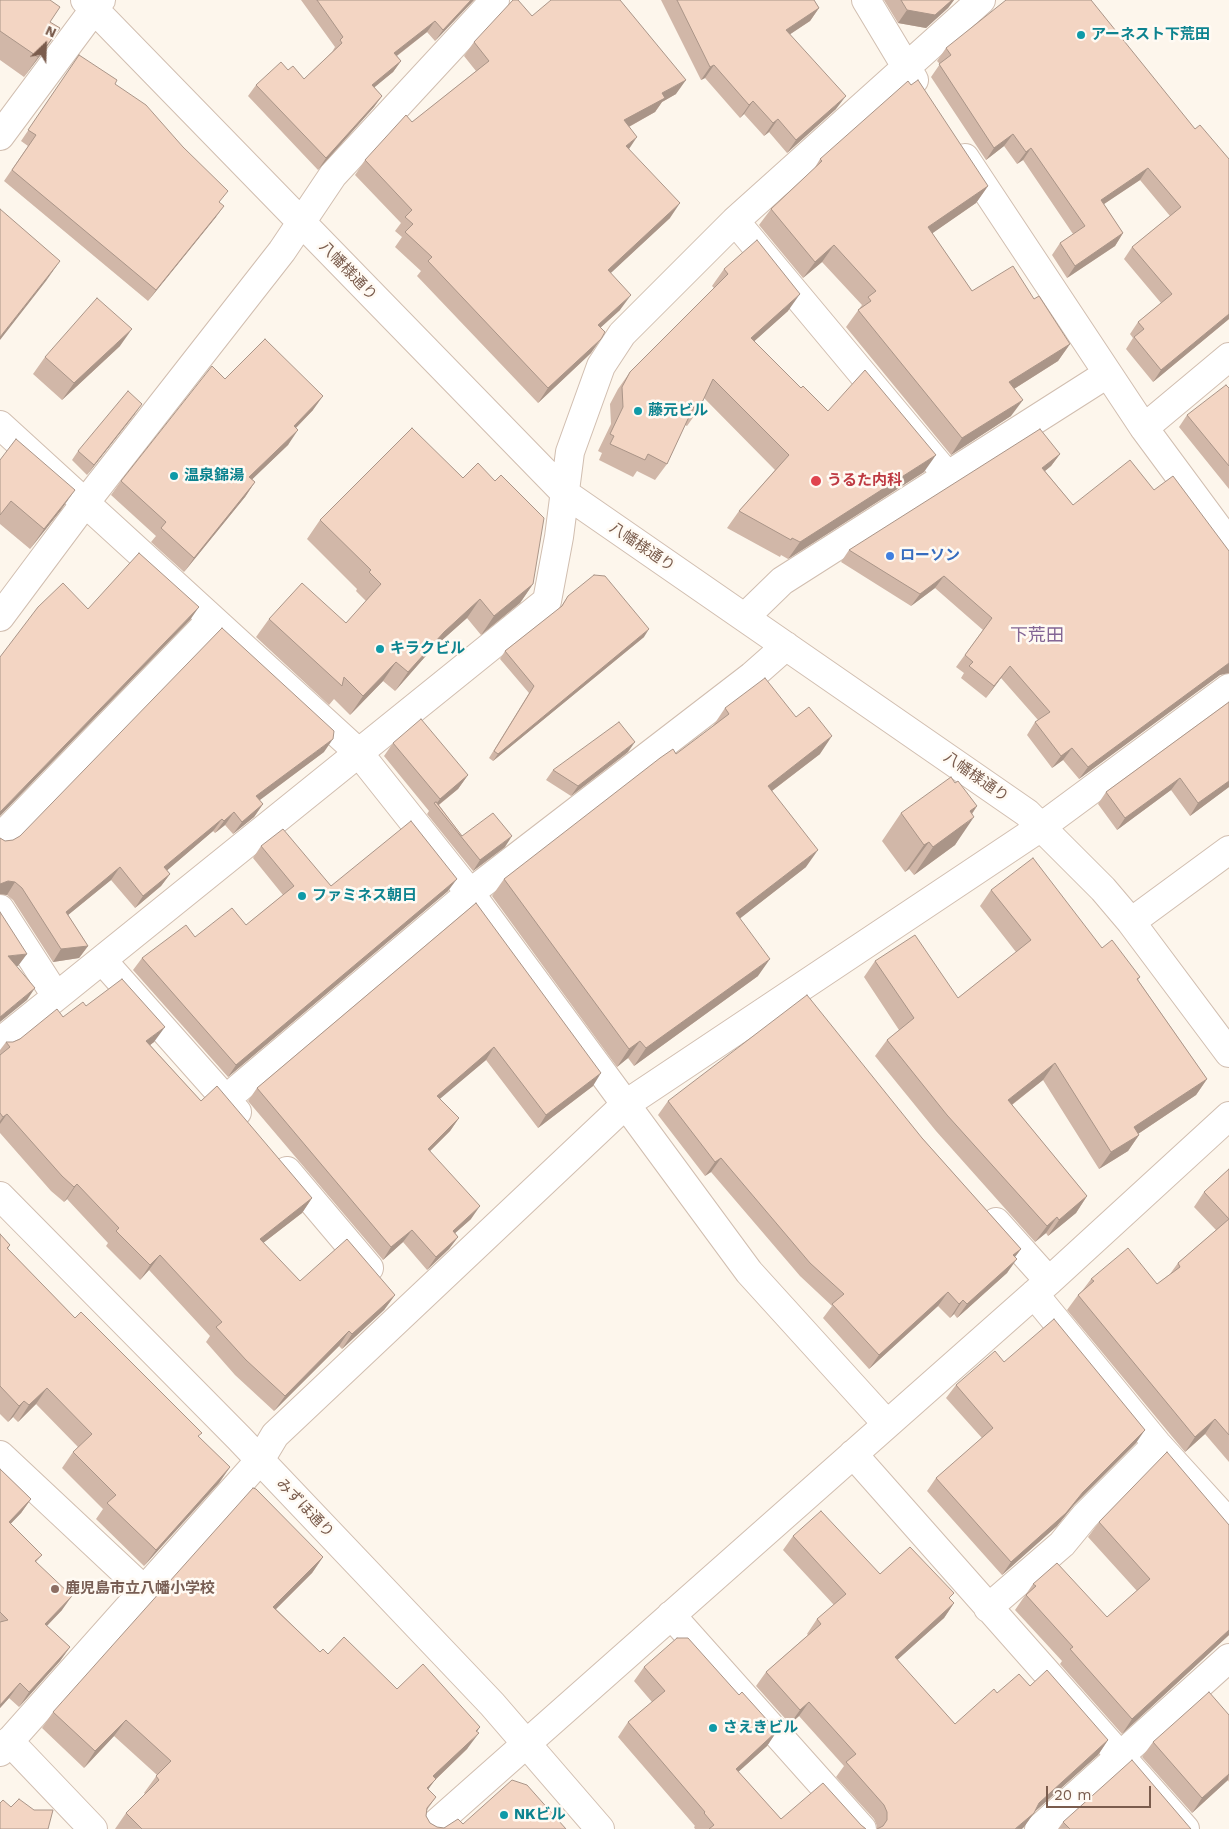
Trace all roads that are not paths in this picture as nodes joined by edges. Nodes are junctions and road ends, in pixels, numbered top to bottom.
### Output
1 (495, 0) edge
2 (866, 0) edge
3 (981, 0) edge
4 (94, 3) edge
5 (905, 66) junction
6 (925, 97) edge
7 (0, 136) edge
8 (952, 138) edge
9 (735, 221) junction
10 (301, 222) junction
11 (1229, 357) edge
12 (1107, 374) junction
13 (0, 425) edge
14 (1144, 428) junction
15 (947, 475) junction
16 (566, 494) junction
17 (86, 503) junction
18 (1229, 543) edge
19 (0, 617) edge
20 (744, 617) junction
21 (212, 619) junction
22 (786, 646) junction
23 (1229, 688) edge
24 (358, 752) junction
25 (1041, 827) junction
26 (0, 838) edge
27 (1229, 850) edge
28 (470, 893) junction
29 (0, 909) edge
30 (1132, 922) junction
31 (102, 960) junction
32 (56, 996) junction
33 (0, 1042) edge
34 (1229, 1053) edge
35 (226, 1099) junction
36 (626, 1104) junction
37 (1229, 1116) edge
38 (250, 1128) edge
39 (269, 1150) edge
40 (0, 1196) edge
41 (977, 1200) edge
42 (1041, 1287) junction
43 (406, 1312) junction
44 (886, 1424) junction
45 (1156, 1444) junction
46 (0, 1454) edge
47 (853, 1454) junction
48 (260, 1460) junction
49 (1229, 1523) edge
50 (143, 1589) junction
51 (988, 1608) junction
52 (671, 1615) junction
53 (1229, 1658) edge
54 (526, 1742) junction
55 (5, 1746) edge
56 (1120, 1758) junction
57 (93, 1829) edge
58 (430, 1829) edge
59 (600, 1829) edge
60 (862, 1829) edge
61 (1039, 1829) edge
62 (1185, 1829) edge

1 - 10 street
2 - 5 street
3 - 5 street
4 - 7 street
4 - 10 street, 八幡様通り
5 - 6 street
5 - 9 street
8 - 12 street
9 - 15 street
9 - 16 street
10 - 16 street, 八幡様通り
10 - 17 street
11 - 14 street
12 - 14 street
12 - 15 street
13 - 17 street
14 - 18 street
15 - 20 street
16 - 20 street, 八幡様通り
16 - 24 street
17 - 19 street
17 - 21 street
20 - 22 street, 八幡様通り
21 - 24 street
21 - 26 street
22 - 25 street, 八幡様通り
22 - 28 street
23 - 25 street
24 - 28 street
24 - 31 street
25 - 30 street, 八幡様通り
25 - 36 street
27 - 30 street
28 - 35 street
28 - 36 street
29 - 32 street
30 - 34 street, 八幡様通り
31 - 32 street
31 - 35 street
32 - 33 street
35 - 38 street
36 - 43 street
36 - 44 street
37 - 42 street
39 - 43 street
40 - 48 street, みずほ通り
41 - 42 street
42 - 44 street
42 - 45 street
43 - 48 street
44 - 47 street
45 - 49 street
45 - 51 street
46 - 50 street
47 - 51 street
47 - 52 street
48 - 50 street
48 - 54 street, みずほ通り
50 - 55 street
51 - 56 street
52 - 54 street
52 - 60 street
53 - 56 street
54 - 58 street
54 - 59 street, みずほ通り
55 - 57 street
56 - 61 street
56 - 62 street

